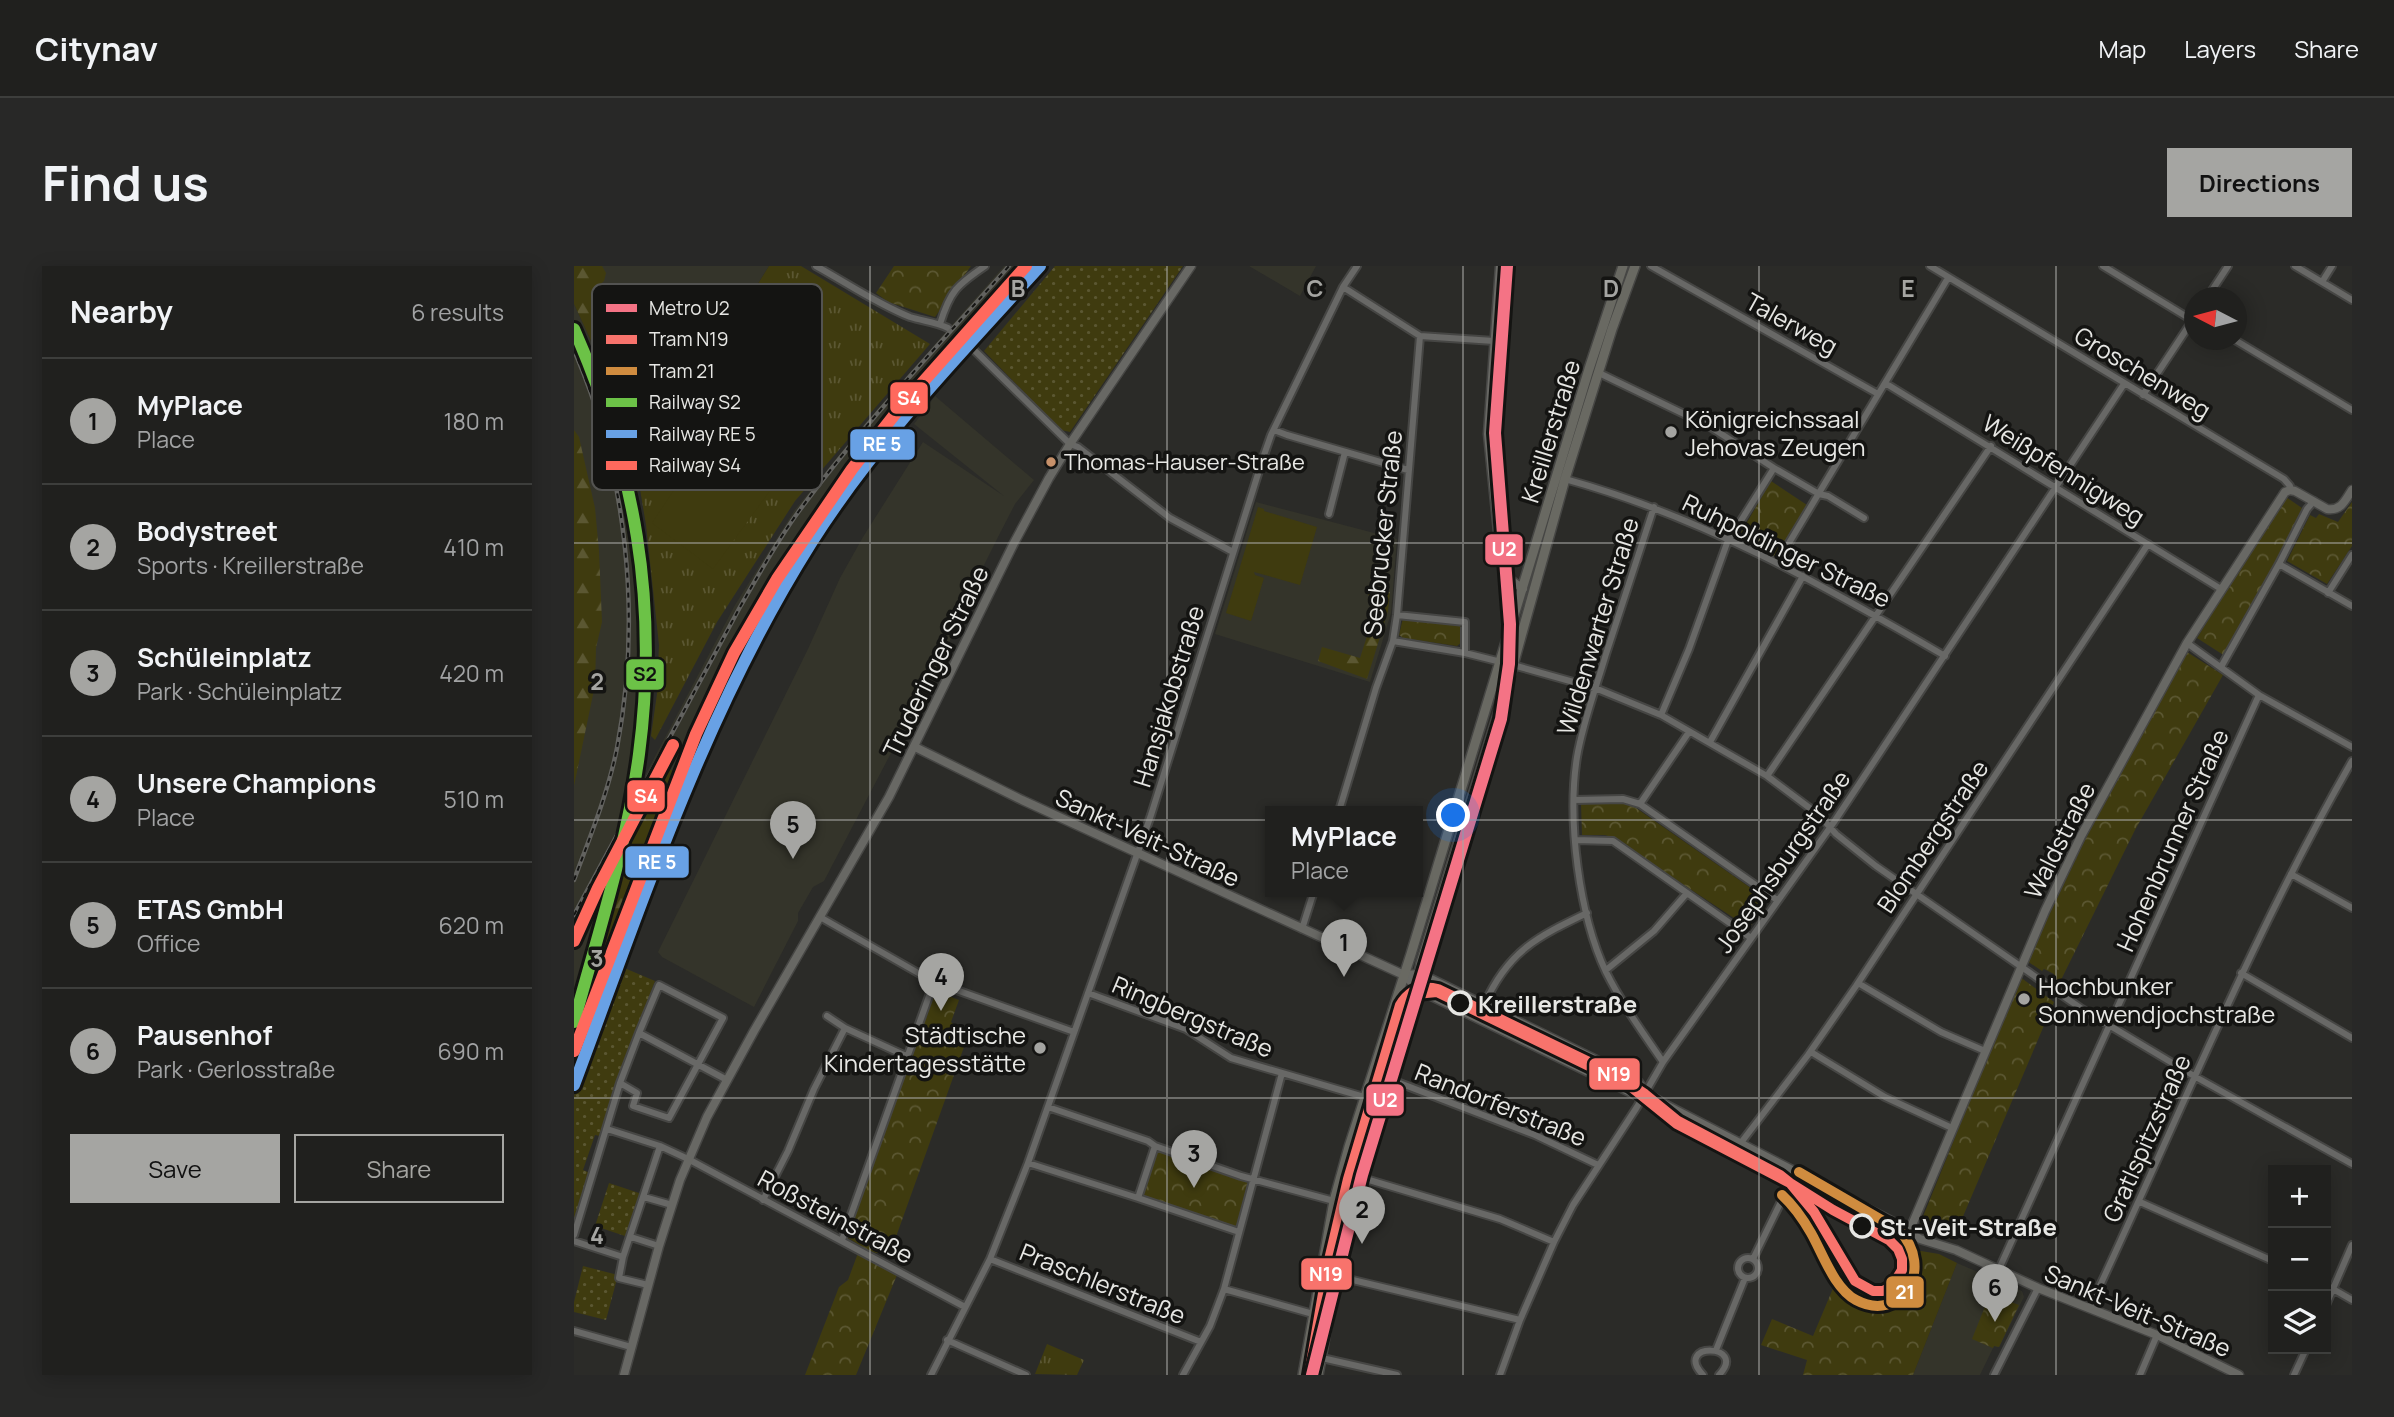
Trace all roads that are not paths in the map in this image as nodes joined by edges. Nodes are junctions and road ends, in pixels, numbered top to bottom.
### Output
1 (816, 266) edge
2 (985, 266) edge
3 (1191, 266) edge
4 (1357, 266) edge
5 (1500, 266) edge
6 (1623, 266) edge
7 (1635, 266) edge
8 (1651, 266) edge
9 (1930, 266) edge
10 (2103, 266) edge
11 (2228, 266) edge
12 (2295, 266) edge
13 (2332, 266) edge
14 (1948, 278) junction
15 (2322, 282) junction
16 (1343, 287) junction
17 (2214, 287) edge
18 (2352, 300) edge
19 (2184, 313) edge
20 (940, 324) junction
21 (948, 328) tunnel mouth
22 (2184, 332) edge
23 (1420, 336) junction
24 (1494, 341) junction
25 (2247, 347) edge
26 (972, 348) tunnel mouth
27 (1599, 373) junction
28 (1885, 383) junction
29 (2124, 384) junction
30 (1878, 394) junction
31 (2143, 395) junction
32 (2352, 410) edge
33 (1274, 430) junction
34 (1070, 444) junction
35 (1991, 446) junction
36 (1345, 452) junction
37 (1774, 468) junction
38 (1408, 470) junction
39 (1565, 479) junction
40 (2057, 487) junction
41 (2290, 490) junction
42 (2352, 490) edge
43 (1819, 494) junction
44 (2314, 501) junction
45 (1654, 507) junction
46 (1329, 514) dead end
47 (1864, 518) dead end
48 (1730, 538) junction
49 (2148, 544) junction
50 (1233, 552) junction
51 (2352, 555) edge
52 (1777, 563) junction
53 (2279, 564) junction
54 (1506, 572) junction
55 (1803, 576) junction
56 (1531, 579) junction
57 (1523, 589) junction
58 (2221, 589) junction
59 (2328, 593) junction
60 (2352, 606) edge
61 (1397, 615) junction
62 (1877, 615) junction
63 (1393, 641) junction
64 (2187, 643) junction
65 (1465, 653) junction
66 (1945, 656) junction
67 (1501, 662) junction
68 (1513, 665) junction
69 (2221, 667) junction
70 (1595, 688) junction
71 (2259, 695) junction
72 (1661, 715) junction
73 (1689, 732) junction
74 (1710, 742) junction
75 (915, 747) junction
76 (2352, 747) edge
77 (2352, 761) edge
78 (1768, 776) junction
79 (1574, 800) junction
80 (1640, 804) junction
81 (1341, 806) edge
82 (1830, 827) junction
83 (1575, 840) junction
84 (1137, 853) junction
85 (2291, 874) junction
86 (1687, 893) junction
87 (1917, 893) junction
88 (1312, 897) edge
89 (1777, 901) junction
90 (2352, 908) edge
91 (1587, 914) junction
92 (820, 917) junction
93 (1302, 929) junction
94 (1751, 938) junction
95 (2021, 966) junction
96 (1605, 970) junction
97 (2241, 973) junction
98 (1419, 974) junction
99 (1404, 975) junction
100 (934, 982) junction
101 (1858, 983) junction
102 (1416, 988) junction
103 (1088, 993) junction
104 (1484, 1005) junction
105 (827, 1016) dead end
106 (2109, 1026) junction
107 (845, 1028) junction
108 (1074, 1032) junction
109 (639, 1033) junction
110 (2352, 1038) edge
111 (1984, 1051) junction
112 (1811, 1052) junction
113 (906, 1056) junction
114 (1663, 1062) junction
115 (698, 1065) junction
116 (1282, 1073) junction
117 (2194, 1076) junction
118 (1389, 1079) junction
119 (727, 1080) junction
120 (621, 1083) junction
121 (1646, 1093) junction
122 (1364, 1097) junction
123 (1048, 1107) junction
124 (1952, 1128) junction
125 (607, 1129) junction
126 (1740, 1144) junction
127 (660, 1146) junction
128 (1155, 1146) junction
129 (688, 1159) junction
130 (1028, 1163) junction
131 (2352, 1164) edge
132 (1598, 1166) junction
133 (1795, 1173) junction
134 (1359, 1177) junction
135 (1254, 1179) junction
136 (644, 1197) junction
137 (1138, 1198) junction
138 (763, 1200) junction
139 (1334, 1201) junction
140 (2140, 1202) junction
141 (672, 1205) junction
142 (1239, 1232) junction
143 (1909, 1232) junction
144 (574, 1235) edge
145 (631, 1237) junction
146 (842, 1240) junction
147 (574, 1241) edge
148 (1554, 1242) junction
149 (2352, 1245) edge
150 (659, 1246) junction
151 (623, 1257) junction
152 (990, 1259) junction
153 (1753, 1259) junction
154 (2268, 1259) edge
155 (1999, 1269) junction
156 (1336, 1276) junction
157 (1745, 1278) junction
158 (648, 1285) junction
159 (2038, 1288) junction
160 (1224, 1289) junction
161 (2333, 1290) junction
162 (2331, 1294) edge
163 (2352, 1300) edge
164 (965, 1307) junction
165 (2090, 1307) junction
166 (1313, 1314) junction
167 (1520, 1320) junction
168 (574, 1331) edge
169 (2157, 1335) junction
170 (947, 1339) junction
171 (1201, 1342) junction
172 (631, 1347) junction
173 (1716, 1350) junction
174 (2304, 1354) edge
175 (1321, 1358) junction
176 (624, 1375) edge
177 (931, 1375) edge
178 (1026, 1375) edge
179 (1183, 1375) edge
180 (1303, 1375) edge
181 (1318, 1375) edge
182 (1397, 1375) edge
183 (1500, 1375) edge
184 (1703, 1375) edge
185 (1718, 1375) edge
186 (1994, 1375) edge
187 (2140, 1375) edge
188 (2239, 1375) edge
189 (2294, 1375) edge

1 - 20 street
2 - 20 street
3 - 34 street, Truderinger Straße
4 - 16 street, Hansjakobstraße
5 - 24 street
6 - 56 main road, Kreillerstraße
7 - 27 main road, Kreillerstraße
8 - 30 street, Talerweg
9 - 14 street, Groschenweg
10 - 19 street
11 - 17 street
12 - 15 street
13 - 15 street
14 - 28 street
14 - 29 street, Groschenweg
15 - 18 street
16 - 23 street
16 - 33 street, Hansjakobstraße
20 - 21 street
22 - 31 street
23 - 24 street
23 - 38 street, Seebrucker Straße
24 - 54 street
25 - 32 street
26 - 34 street
27 - 37 street
27 - 39 main road, Kreillerstraße
28 - 30 street
28 - 35 street, Weißpfennigweg
29 - 31 street, Groschenweg
29 - 40 street, Josephsburgstraße
30 - 43 street
31 - 41 street, Groschenweg
33 - 36 street
33 - 50 street, Hansjakobstraße
34 - 50 street
34 - 75 street, Truderinger Straße
35 - 40 street, Weißpfennigweg
35 - 62 street
36 - 38 street
36 - 46 street
37 - 43 street
37 - 48 street
38 - 61 street, Seebrucker Straße
39 - 45 street, Ruhpoldinger Straße
39 - 56 main road, Kreillerstraße
40 - 49 street, Weißpfennigweg
40 - 66 street, Josephsburgstraße
41 - 44 street, Groschenweg
41 - 58 street, Waldstraße
42 - 44 street, Groschenweg
43 - 47 street
43 - 52 street
44 - 53 street
45 - 48 street, Ruhpoldinger Straße
45 - 70 street, Wildenwarter Straße
48 - 52 street, Ruhpoldinger Straße
48 - 72 street
49 - 58 street, Weißpfennigweg
49 - 87 street, Blombergstraße
50 - 84 street, Hansjakobstraße
51 - 59 street
52 - 55 street, Ruhpoldinger Straße
53 - 59 street
53 - 69 street
54 - 56 street
54 - 57 street
55 - 62 street, Ruhpoldinger Straße
55 - 74 street
56 - 57 main road, Kreillerstraße
56 - 68 main road, Kreillerstraße
57 - 67 main road, Kreillerstraße
58 - 64 street, Waldstraße
59 - 60 street
61 - 63 street, Seebrucker Straße
61 - 65 street
62 - 66 street, Ruhpoldinger Straße
62 - 78 street
63 - 65 street
63 - 81 street, Seebrucker Straße
64 - 69 street
64 - 95 street, Waldstraße
65 - 67 street
66 - 82 street, Josephsburgstraße
67 - 99 main road, Kreillerstraße
68 - 70 street
68 - 98 main road, Kreillerstraße
69 - 71 street
70 - 72 street
70 - 79 street, Wildenwarter Straße
71 - 76 street
71 - 106 street, Hohenbrunner Straße
72 - 73 street
73 - 74 street
73 - 80 street
74 - 78 street
75 - 84 street, Sankt-Veit-Straße
75 - 92 street, Truderinger Straße
77 - 85 street, Gratlspitzstraße
78 - 82 street
79 - 80 street
79 - 83 street, Wildenwarter Straße
80 - 89 street
82 - 87 street
82 - 89 street, Josephsburgstraße
83 - 86 street
83 - 91 street, Wildenwarter Straße
84 - 93 street, Sankt-Veit-Straße
84 - 103 street, Hansjakobstraße
85 - 90 street
85 - 97 street, Gratlspitzstraße
86 - 94 street
86 - 96 street
87 - 95 street
87 - 101 street, Blombergstraße
88 - 93 street
89 - 94 street, Josephsburgstraße
91 - 96 street, Wildenwarter Straße
91 - 104 street
92 - 100 street
92 - 119 street, Truderinger Straße
93 - 99 street, Sankt-Veit-Straße
94 - 114 street, Josephsburgstraße
95 - 106 street
95 - 111 street, Waldstraße
96 - 114 street, Wildenwarter Straße
97 - 110 street
97 - 117 street, Gratlspitzstraße
98 - 99 street, Sankt-Veit-Straße
98 - 102 main road, Kreillerstraße
98 - 104 street, Sankt-Veit-Straße
99 - 102 street, Sankt-Veit-Straße
99 - 122 main road, Kreillerstraße
100 - 108 street
100 - 113 street
101 - 111 street
101 - 112 street, Blombergstraße
102 - 118 main road, Kreillerstraße
102 - 121 street, Sankt-Veit-Straße
103 - 108 street, Hansjakobstraße
103 - 116 street, Ringbergstraße
104 - 121 street, Sankt-Veit-Straße
105 - 107 street
106 - 117 street
106 - 155 street, Hohenbrunner Straße
107 - 113 street
107 - 138 street
108 - 123 street, Hansjakobstraße
109 - 115 street
109 - 115 street
109 - 120 street
111 - 124 street, Waldstraße
112 - 124 street
112 - 126 street, Blombergstraße
113 - 146 street
114 - 121 street, Josephsburgstraße
115 - 119 street
115 - 120 street
116 - 122 street, Ringbergstraße
116 - 135 street
117 - 131 street
117 - 140 street, Gratlspitzstraße
118 - 132 street, Randorferstraße
118 - 134 main road, Kreillerstraße
119 - 129 street, Truderinger Straße
120 - 125 street
121 - 126 street, Sankt-Veit-Straße
121 - 132 street, Josephsburgstraße
122 - 139 main road, Kreillerstraße
123 - 128 street
123 - 130 street, Hansjakobstraße
124 - 143 street, Waldstraße
125 - 127 street
125 - 144 street
126 - 133 street, Sankt-Veit-Straße
127 - 129 street
127 - 136 street
128 - 135 street
128 - 137 street
129 - 138 street, Roßsteinstraße
129 - 141 street, Truderinger Straße
130 - 137 street
130 - 152 street, Hansjakobstraße
132 - 148 street, Josephsburgstraße
133 - 143 street, Sankt-Veit-Straße
133 - 153 street
134 - 148 street
134 - 156 main road, Kreillerstraße
135 - 139 street
135 - 142 street
136 - 141 street
136 - 145 street
137 - 142 street
138 - 146 street, Roßsteinstraße
139 - 166 main road, Kreillerstraße
140 - 154 street
140 - 165 street, Gratlspitzstraße
141 - 150 street, Truderinger Straße
142 - 160 street
143 - 155 street, Sankt-Veit-Straße
145 - 150 street
145 - 151 street
146 - 164 street, Roßsteinstraße
147 - 151 street
148 - 167 street, Josephsburgstraße
149 - 161 street
150 - 158 street, Truderinger Straße
151 - 158 street
152 - 164 street, Hansjakobstraße
152 - 171 street, Praschlerstraße
153 - 157 street
153 - 157 street
155 - 159 street, Sankt-Veit-Straße
156 - 167 street
156 - 175 main road, Kreillerstraße
157 - 173 street
158 - 172 street, Truderinger Straße
159 - 165 street, Sankt-Veit-Straße
159 - 186 street
160 - 166 street
160 - 171 street
161 - 162 street
161 - 163 street
164 - 170 street, Hansjakobstraße
165 - 169 street, Sankt-Veit-Straße
166 - 180 main road, Kreillerstraße
167 - 183 street, Josephsburgstraße
168 - 172 street
169 - 187 street
169 - 188 street, Sankt-Veit-Straße
170 - 177 street, Hansjakobstraße
170 - 178 street
171 - 179 street
172 - 176 street, Truderinger Straße
173 - 184 street
173 - 185 street
174 - 189 street
175 - 181 main road, Kreillerstraße
175 - 182 street

